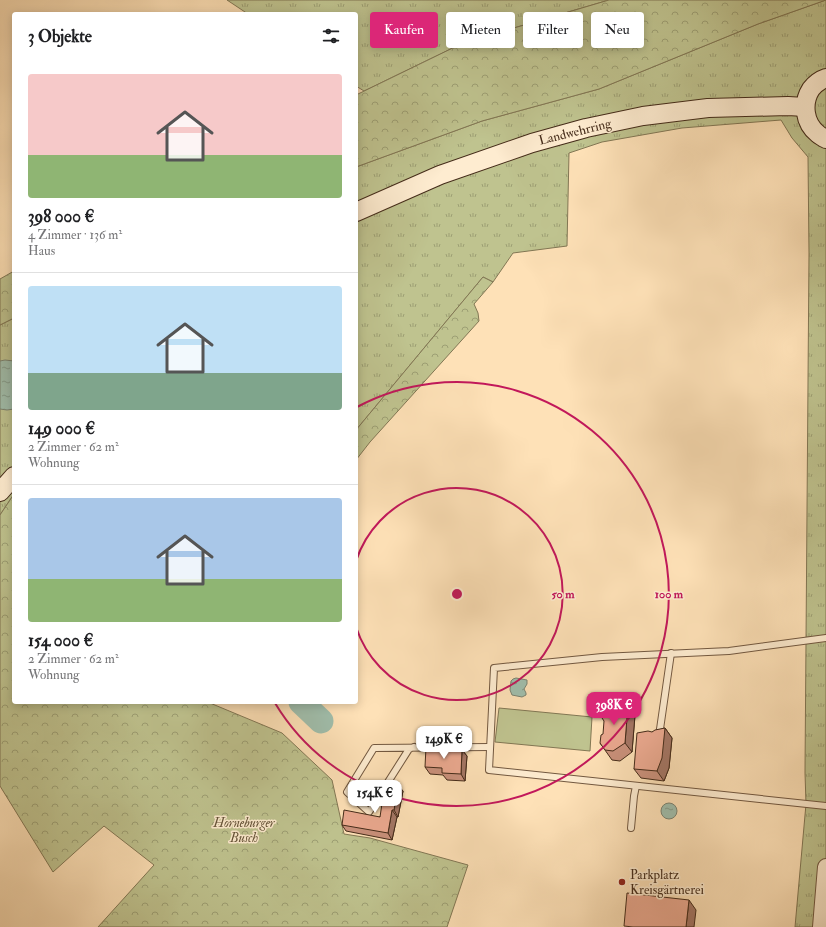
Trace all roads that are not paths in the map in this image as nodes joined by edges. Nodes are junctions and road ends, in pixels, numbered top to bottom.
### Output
1 (826, 78) edge
2 (805, 107) junction
3 (826, 139) edge
4 (358, 211) edge
5 (12, 478) edge
6 (0, 492) edge
7 (826, 638) edge
8 (671, 653) junction
9 (658, 738) edge
10 (414, 747) junction
11 (490, 747) junction
12 (636, 786) junction
13 (826, 806) edge
14 (631, 828) dead end
15 (826, 867) edge
16 (821, 927) edge

1 - 2 main road
2 - 3 main road
2 - 4 main road, Landwehrring
5 - 6 main road
7 - 8 lane
8 - 9 lane
8 - 11 lane
10 - 10 lane
10 - 11 lane
11 - 12 lane
12 - 13 lane
12 - 14 lane
15 - 16 street

